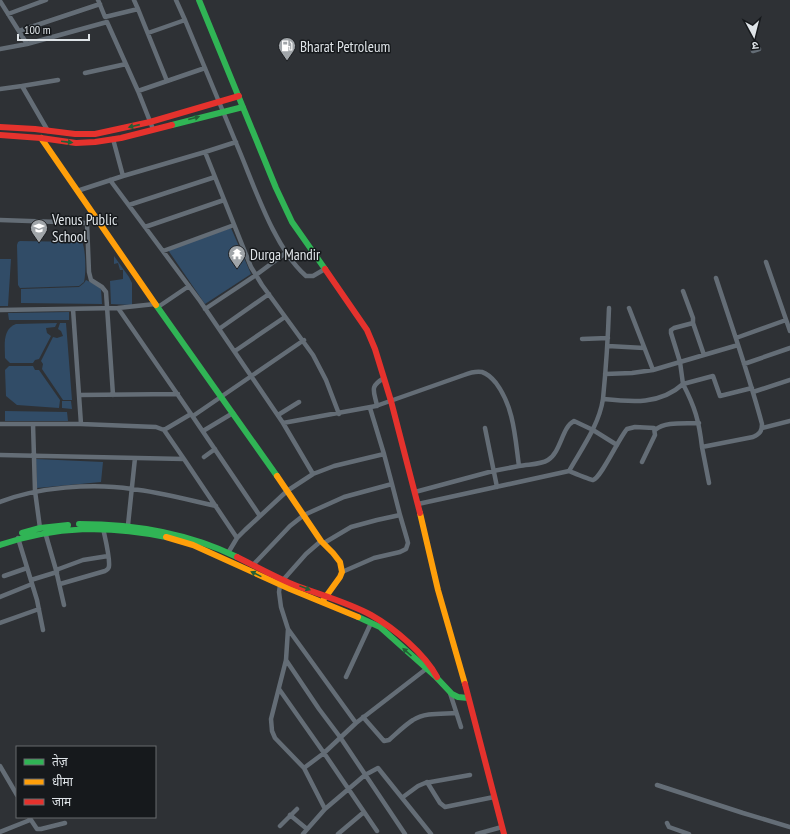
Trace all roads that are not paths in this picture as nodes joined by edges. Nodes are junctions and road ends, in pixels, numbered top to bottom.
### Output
1 (0, 0) edge
2 (46, 0) edge
3 (134, 0) edge
4 (176, 0) edge
5 (199, 0) edge
6 (99, 2) edge
7 (138, 9) junction
8 (8, 14) junction
9 (106, 19) junction
10 (185, 20) junction
11 (19, 31) junction
12 (148, 33) junction
13 (27, 44) junction
14 (0, 49) edge
15 (759, 49) dead end
16 (753, 51) dead end
17 (126, 64) junction
18 (205, 68) junction
19 (85, 73) dead end
20 (58, 80) dead end
21 (167, 81) junction
22 (22, 86) junction
23 (0, 89) edge
24 (138, 91) junction
25 (239, 96) junction
26 (219, 102) junction
27 (243, 107) junction
28 (223, 111) junction
29 (150, 122) junction
30 (0, 127) edge
31 (35, 128) junction
32 (153, 129) junction
33 (48, 131) junction
34 (0, 135) edge
35 (41, 138) junction
36 (113, 139) junction
37 (236, 142) junction
38 (205, 152) junction
39 (123, 176) junction
40 (215, 177) junction
41 (110, 180) junction
42 (77, 191) junction
43 (224, 200) junction
44 (129, 205) junction
45 (92, 214) junction
46 (0, 220) edge
47 (87, 223) junction
48 (234, 225) junction
49 (145, 227) junction
50 (163, 251) junction
51 (287, 252) junction
52 (766, 262) dead end
53 (325, 269) junction
54 (256, 275) junction
55 (716, 278) dead end
56 (189, 286) junction
57 (684, 291) dead end
58 (269, 294) junction
59 (156, 306) junction
60 (107, 308) junction
61 (118, 308) junction
62 (205, 308) junction
63 (609, 308) dead end
64 (629, 308) dead end
65 (73, 309) junction
66 (0, 310) edge
67 (285, 316) junction
68 (786, 320) junction
69 (693, 323) junction
70 (219, 329) junction
71 (790, 331) edge
72 (608, 338) junction
73 (736, 338) junction
74 (582, 339) dead end
75 (304, 340) junction
76 (608, 346) junction
77 (738, 346) junction
78 (644, 348) junction
79 (790, 348) edge
80 (235, 351) junction
81 (704, 355) junction
82 (680, 362) junction
83 (744, 364) junction
84 (653, 370) junction
85 (605, 374) junction
86 (252, 376) junction
87 (384, 378) junction
88 (790, 380) edge
89 (684, 384) junction
90 (752, 390) junction
91 (178, 394) junction
92 (79, 395) junction
93 (113, 395) junction
94 (222, 397) junction
95 (603, 399) junction
96 (391, 401) junction
97 (299, 402) dead end
98 (377, 406) junction
99 (370, 408) junction
100 (233, 413) junction
101 (339, 414) junction
102 (192, 415) junction
103 (278, 415) junction
104 (790, 421) edge
105 (283, 423) junction
106 (699, 423) junction
107 (0, 424) edge
108 (33, 424) junction
109 (81, 424) junction
110 (485, 428) dead end
111 (762, 428) junction
112 (164, 430) junction
113 (593, 430) junction
114 (655, 430) junction
115 (203, 431) junction
116 (617, 445) junction
117 (702, 447) junction
118 (215, 449) junction
119 (384, 454) junction
120 (0, 455) edge
121 (34, 456) junction
122 (204, 457) dead end
123 (135, 458) junction
124 (184, 459) junction
125 (642, 462) dead end
126 (519, 466) junction
127 (493, 471) junction
128 (569, 471) junction
129 (313, 474) junction
130 (709, 483) dead end
131 (392, 484) junction
132 (497, 487) junction
133 (132, 488) junction
134 (35, 491) junction
135 (287, 492) junction
136 (415, 492) junction
137 (0, 502) edge
138 (418, 504) junction
139 (216, 506) junction
140 (400, 515) junction
141 (260, 516) junction
142 (304, 516) junction
143 (128, 525) junction
144 (103, 528) junction
145 (42, 530) junction
146 (18, 538) junction
147 (237, 538) junction
148 (0, 541) edge
149 (322, 542) junction
150 (0, 545) edge
151 (228, 553) junction
152 (108, 556) junction
153 (252, 565) junction
154 (27, 568) junction
155 (56, 571) junction
156 (342, 572) junction
157 (4, 576) dead end
158 (31, 582) junction
159 (282, 582) junction
160 (60, 584) junction
161 (325, 596) junction
162 (0, 597) edge
163 (322, 602) junction
164 (64, 605) dead end
165 (39, 609) junction
166 (0, 623) edge
167 (371, 623) junction
168 (288, 629) junction
169 (43, 630) dead end
170 (286, 660) junction
171 (426, 669) junction
172 (346, 676) dead end
173 (437, 677) junction
174 (278, 689) junction
175 (450, 693) junction
176 (468, 698) junction
177 (456, 713) junction
178 (363, 717) junction
179 (356, 723) junction
180 (461, 727) dead end
181 (340, 737) junction
182 (324, 753) junction
183 (0, 766) edge
184 (304, 768) junction
185 (365, 775) junction
186 (470, 775) dead end
187 (427, 782) junction
188 (657, 785) dead end
189 (349, 789) junction
190 (16, 793) edge
191 (403, 797) junction
192 (494, 797) junction
193 (297, 809) dead end
194 (325, 809) junction
195 (364, 812) junction
196 (290, 815) junction
197 (30, 818) edge
198 (667, 822) dead end
199 (65, 823) dead end
200 (280, 826) dead end
201 (502, 827) junction
202 (790, 827) edge
203 (307, 829) junction
204 (0, 832) edge
205 (377, 832) dead end
206 (303, 834) edge
207 (338, 834) edge
208 (405, 834) edge
209 (431, 834) edge
210 (477, 834) edge
211 (504, 834) edge
212 (689, 834) edge

1 - 8 street
2 - 8 street
3 - 7 street
4 - 10 street
5 - 25 street
6 - 9 street
6 - 11 street
7 - 9 street
7 - 12 street
8 - 11 street
9 - 13 street
9 - 17 street
10 - 12 street
10 - 18 street
11 - 13 street
12 - 21 street
13 - 14 street
15 - 16 street
17 - 19 street
17 - 24 street
18 - 21 street
18 - 26 street
20 - 22 street
21 - 24 street
22 - 23 street
22 - 33 street
24 - 29 street
25 - 26 street
25 - 27 street
26 - 28 street
26 - 29 street
27 - 28 street
27 - 53 street
32 -> 28 street
28 - 37 street
29 - 32 street
29 -> 33 street
30 - 31 street
31 - 33 street
31 - 35 street
32 - 36 street
34 - 35 street
35 -> 36 street
35 - 42 street
36 - 39 street
37 - 38 street
37 - 51 street
38 - 39 street
38 - 40 street
39 - 41 street
40 - 43 street
40 - 44 street
41 - 42 street
41 - 44 street
42 - 45 street
43 - 48 street
43 - 49 street
44 - 49 street
45 - 47 street
45 - 59 street
46 - 47 street
47 - 60 street
48 - 50 street
48 - 54 street
49 - 50 street
50 - 56 street
51 - 53 street
51 - 54 street
52 - 68 street
53 - 87 street
54 - 58 street
54 - 62 street
55 - 73 street
56 - 59 street
56 - 62 street
57 - 69 street
58 - 67 street
58 - 70 street
59 - 61 street
59 - 94 street
60 - 61 street
60 - 65 street
60 - 93 street
61 - 91 street
62 - 70 street
63 - 72 street
64 - 78 street
65 - 66 street
65 - 92 street
67 - 75 street
67 - 80 street
68 - 71 street
68 - 73 street
69 - 81 street
69 - 82 street
70 - 80 street
72 - 74 street
72 - 76 street
73 - 77 street
75 - 86 street
75 - 101 street
76 - 78 street
76 - 85 street
77 - 81 street
77 - 83 street
78 - 84 street
79 - 83 street
80 - 86 street
81 - 82 street
82 - 84 street
82 - 89 street
83 - 90 street
84 - 85 street
85 - 95 street
86 - 94 street
86 - 103 street
87 - 96 street
87 - 98 street
88 - 90 street
89 - 90 street
89 - 95 street
89 - 106 street
90 - 111 street
91 - 93 street
91 - 102 street
92 - 93 street
92 - 109 street
94 - 100 street
94 - 102 street
95 - 113 street
96 - 98 street
96 - 126 street
96 - 136 street
97 - 103 street
98 - 99 street
99 - 101 street
99 - 119 street
100 - 115 street
100 - 135 street
101 - 105 street
102 - 112 street
102 - 115 street
103 - 105 street
104 - 111 street
105 - 129 street
106 - 114 street
106 - 117 street
107 - 108 street
108 - 109 street
108 - 121 street
109 - 112 street
110 - 127 street
111 - 117 street
112 - 124 street
113 - 116 street
113 - 126 street
113 - 128 street
114 - 116 street
114 - 125 street
115 - 118 street
116 - 128 street
117 - 130 street
118 - 122 street
118 - 141 street
119 - 129 street
119 - 131 street
120 - 121 street
121 - 123 street
121 - 134 street
123 - 124 street
123 - 133 street
124 - 139 street
126 - 127 street
127 - 132 street
127 - 136 street
128 - 132 street
129 - 135 street
131 - 140 street
131 - 142 street
132 - 138 street
133 - 134 street
133 - 139 street
133 - 143 street
134 - 137 street
134 - 145 street
135 - 141 street
135 - 142 street
136 - 138 street
138 - 176 street
139 - 147 street
140 - 149 street
140 - 156 street
141 - 147 street
142 - 149 street
142 - 153 street
143 - 145 street
143 - 151 street
144 - 145 street
144 - 152 street
159 -> 144 street
145 - 146 street
145 - 148 street
145 - 155 street
146 - 150 street
146 - 154 street
147 - 151 street
149 - 156 street
149 - 159 street
151 - 153 street
152 - 155 street
152 - 160 street
153 - 159 street
154 - 157 street
154 - 158 street
155 - 158 street
155 - 160 street
156 - 161 street
158 - 162 street
158 - 165 street
159 -> 161 street
159 - 163 street
159 - 168 street
160 - 164 street
161 - 163 street
161 - 173 street
163 - 167 street
165 - 166 street
165 - 169 street
171 -> 167 street
167 - 172 street
168 - 170 street
168 - 179 street
170 - 174 street
170 - 181 street
171 - 173 street
171 - 178 street
173 - 175 street
174 - 182 street
174 - 184 street
175 - 176 street
175 - 177 street
176 - 192 street
177 - 178 street
177 - 180 street
178 - 179 street
179 - 181 street
181 - 182 street
181 - 185 street
182 - 184 street
182 - 189 street
183 - 190 street
184 - 194 street
185 - 189 street
185 - 191 street
185 - 208 street
186 - 187 street
187 - 191 street
187 - 192 street
188 - 202 street
189 - 194 street
189 - 195 street
191 - 209 street
192 - 201 street
193 - 196 street
194 - 203 street
195 - 205 street
195 - 207 street
196 - 200 street
196 - 203 street
197 - 199 street
197 - 204 street
198 - 212 street
201 - 210 street
201 - 211 street
203 - 206 street

